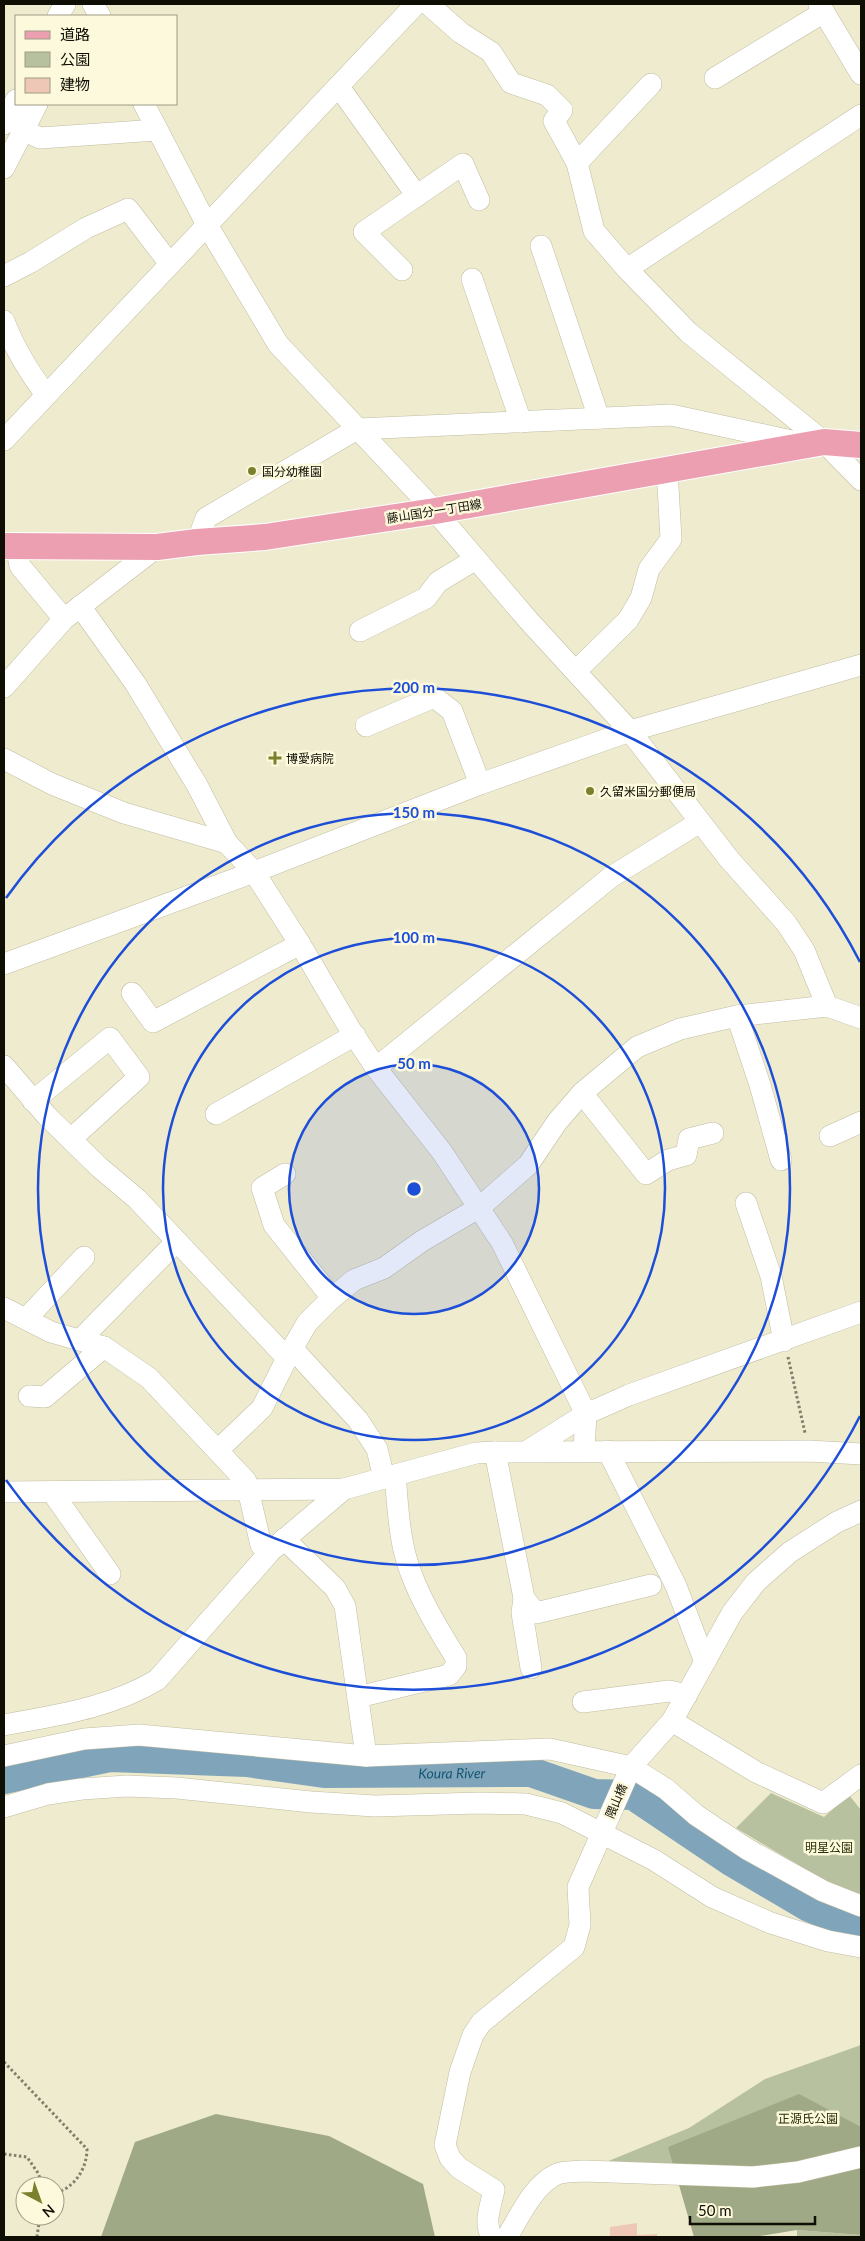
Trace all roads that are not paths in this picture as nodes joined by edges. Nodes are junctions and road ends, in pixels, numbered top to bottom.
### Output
1 (65, 4) edge
2 (91, 4) edge
3 (416, 4) edge
4 (428, 4) edge
5 (821, 8) edge
6 (59, 15) edge
7 (84, 15) edge
8 (99, 15) edge
9 (861, 74) edge
10 (715, 78) dead end
11 (651, 84) dead end
12 (339, 87) junction
13 (15, 105) edge
14 (36, 105) edge
15 (144, 105) edge
16 (861, 115) edge
17 (13, 127) edge
18 (157, 130) junction
19 (577, 163) junction
20 (4, 168) edge
21 (416, 196) junction
22 (479, 200) dead end
23 (207, 225) junction
24 (541, 246) dead end
25 (170, 264) junction
26 (628, 269) junction
27 (402, 270) dead end
28 (4, 276) edge
29 (472, 279) dead end
30 (4, 321) edge
31 (46, 395) junction
32 (599, 418) junction
33 (521, 422) junction
34 (357, 429) junction
35 (4, 440) edge
36 (815, 443) junction
37 (861, 445) edge
38 (667, 470) junction
39 (861, 480) edge
40 (436, 511) junction
41 (197, 542) junction
42 (10, 546) edge
43 (157, 547) junction
44 (476, 559) junction
45 (72, 612) junction
46 (360, 631) dead end
47 (861, 665) edge
48 (576, 671) junction
49 (4, 687) edge
50 (366, 726) dead end
51 (630, 731) junction
52 (4, 759) edge
53 (480, 784) junction
54 (700, 822) junction
55 (227, 843) junction
56 (254, 872) junction
57 (300, 944) junction
58 (4, 964) edge
59 (132, 993) dead end
60 (827, 1006) junction
61 (737, 1016) junction
62 (861, 1018) edge
63 (354, 1035) junction
64 (4, 1066) edge
65 (376, 1068) junction
66 (582, 1093) junction
67 (33, 1101) junction
68 (216, 1114) dead end
69 (861, 1122) edge
70 (713, 1134) dead end
71 (830, 1136) dead end
72 (71, 1139) junction
73 (781, 1160) dead end
74 (285, 1174) dead end
75 (746, 1203) dead end
76 (480, 1207) junction
77 (177, 1241) junction
78 (84, 1257) dead end
79 (332, 1298) junction
80 (4, 1308) edge
81 (861, 1312) edge
82 (26, 1318) junction
83 (80, 1340) junction
84 (784, 1341) junction
85 (104, 1347) junction
86 (289, 1353) junction
87 (29, 1396) dead end
88 (586, 1414) junction
89 (218, 1450) junction
90 (529, 1450) junction
91 (584, 1450) junction
92 (608, 1450) junction
93 (495, 1452) junction
94 (861, 1454) edge
95 (389, 1476) junction
96 (344, 1489) junction
97 (248, 1490) junction
98 (4, 1492) edge
99 (52, 1492) junction
100 (861, 1511) edge
101 (276, 1546) junction
102 (110, 1574) dead end
103 (651, 1585) dead end
104 (524, 1598) junction
105 (705, 1662) junction
106 (531, 1668) dead end
107 (687, 1695) junction
108 (358, 1697) junction
109 (583, 1702) dead end
110 (672, 1721) junction
111 (4, 1726) edge
112 (4, 1756) edge
113 (366, 1756) junction
114 (630, 1767) junction
115 (861, 1774) edge
116 (4, 1807) edge
117 (602, 1835) junction
118 (861, 1906) edge
119 (861, 1947) edge
120 (861, 2157) edge
121 (492, 2237) edge
122 (507, 2237) edge

1 - 6 street
2 - 7 street
2 - 8 street
3 - 12 street
4 - 19 street
5 - 9 street
5 - 10 street
11 - 19 street
12 - 21 street
12 - 23 street
13 - 17 street
14 - 17 street
15 - 18 street
16 - 26 street
17 - 18 street
17 - 20 street
18 - 23 street
19 - 26 street
21 - 22 street
21 - 27 street
23 - 25 street
23 - 34 street
24 - 32 street
25 - 28 street
25 - 31 street
26 - 36 street
29 - 33 street
30 - 31 street
31 - 35 street
32 - 33 street
32 - 36 street
33 - 34 street
34 - 40 street
34 - 41 street
36 - 37 main road, 藤山国分一丁田線
36 - 38 main road, 藤山国分一丁田線
36 - 39 street
38 - 40 main road, 藤山国分一丁田線
38 - 48 street
40 - 41 main road, 藤山国分一丁田線
40 - 44 street
41 - 43 main road, 藤山国分一丁田線
42 - 43 main road, 藤山国分一丁田線
42 - 45 street
43 - 45 street
44 - 46 street
44 - 48 street
45 - 49 street
45 - 55 street
47 - 51 street
48 - 51 street
50 - 53 street
51 - 53 street
51 - 54 street
52 - 55 street
53 - 56 street
54 - 60 street
54 - 65 street
55 - 56 street
56 - 57 street
56 - 58 street
57 - 59 street
57 - 63 street
60 - 61 street
60 - 62 street
61 - 66 street
61 - 73 street
63 - 65 street
63 - 68 street
64 - 67 street
65 - 76 street
66 - 70 street
66 - 76 street
67 - 72 street
67 - 72 street
69 - 71 street
72 - 77 street
74 - 79 street
75 - 84 street
76 - 79 street
76 - 88 street
77 - 83 street
77 - 86 street
78 - 82 street
79 - 86 street
80 - 82 street
81 - 84 street
82 - 83 street
83 - 85 street
84 - 88 street
85 - 87 street
85 - 89 street
86 - 89 street
86 - 95 street
88 - 90 street
88 - 91 street
89 - 97 street
90 - 91 street
90 - 93 street
91 - 92 street
92 - 94 street
92 - 105 street
93 - 95 street
93 - 104 street
95 - 96 street
95 - 108 street
96 - 97 street
96 - 101 street
97 - 99 street
97 - 101 street
98 - 99 street
99 - 102 street
100 - 105 street
101 - 108 street
101 - 111 street
103 - 104 street
104 - 106 street
105 - 107 street
107 - 109 street
107 - 110 street
108 - 113 street
110 - 114 street
110 - 115 street
112 - 113 street
113 - 114 street
114 - 117 street, 隈山橋
114 - 118 street
116 - 117 street
117 - 119 street
117 - 121 street, 隈山橋
120 - 122 street

